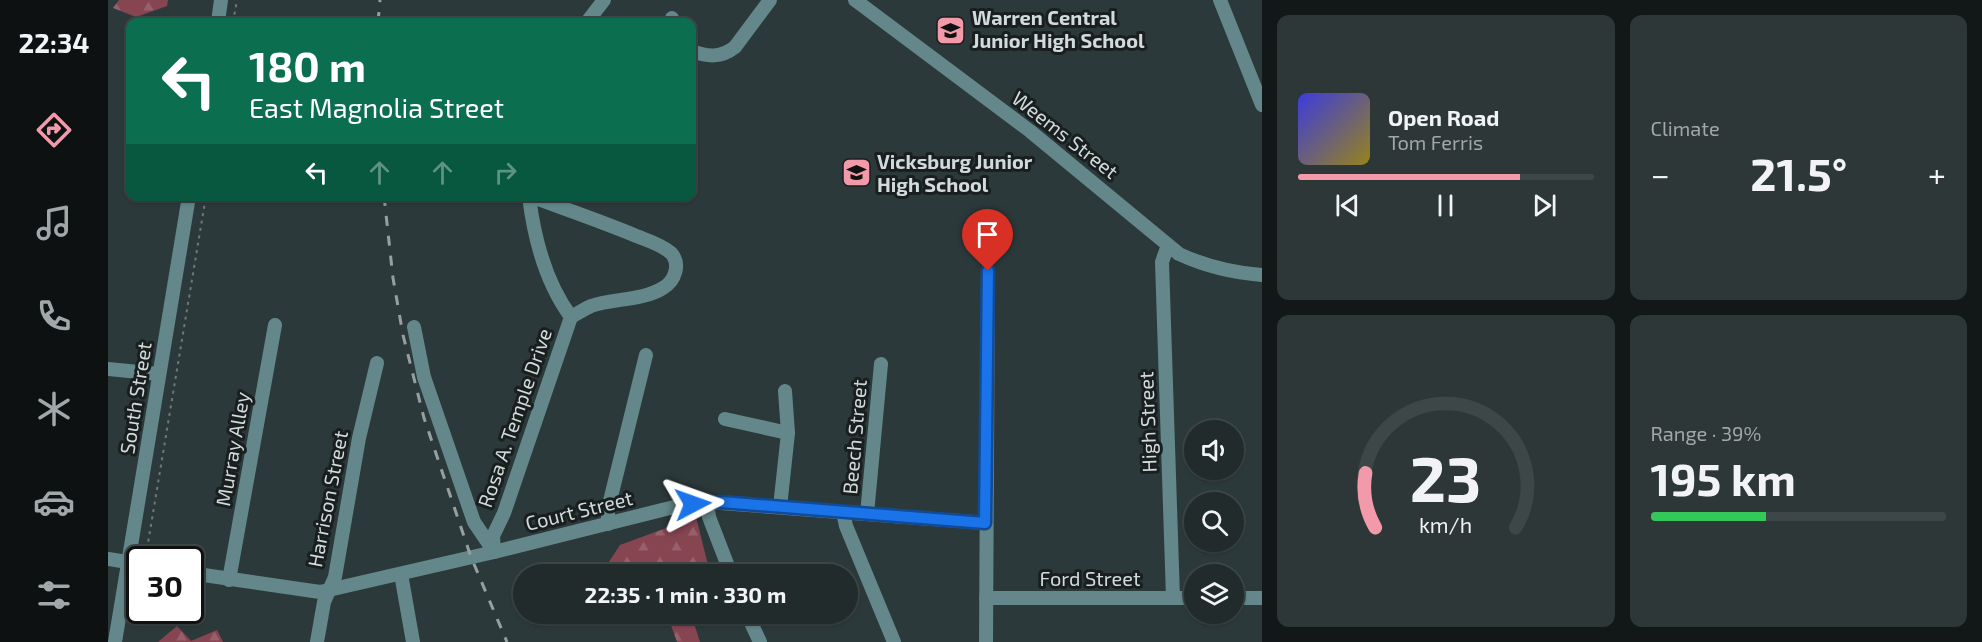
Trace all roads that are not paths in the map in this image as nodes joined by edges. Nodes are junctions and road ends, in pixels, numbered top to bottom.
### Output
1 (221, 0) edge
2 (604, 0) edge
3 (770, 0) edge
4 (855, 0) edge
5 (1220, 0) edge
6 (219, 18) edge
7 (590, 18) edge
8 (696, 52) edge
9 (1262, 105) edge
10 (188, 201) edge
11 (530, 201) edge
12 (543, 201) edge
13 (1168, 244) junction
14 (988, 271) dead end
15 (1262, 275) edge
16 (571, 317) junction
17 (275, 325) dead end
18 (414, 327) dead end
19 (646, 354) dead end
20 (377, 363) dead end
21 (881, 364) dead end
22 (108, 369) edge
23 (159, 374) junction
24 (785, 391) dead end
25 (725, 419) dead end
26 (788, 433) junction
27 (707, 502) junction
28 (780, 507) junction
29 (843, 512) junction
30 (867, 514) junction
31 (985, 523) junction
32 (608, 524) junction
33 (136, 546) edge
34 (494, 552) junction
35 (108, 559) edge
36 (126, 562) edge
37 (727, 564) edge
38 (401, 574) junction
39 (204, 576) edge
40 (229, 580) junction
41 (329, 591) junction
42 (126, 596) edge
43 (986, 598) junction
44 (1173, 598) junction
45 (1184, 598) edge
46 (1244, 598) edge
47 (1262, 598) edge
48 (752, 624) edge
49 (115, 642) edge
50 (317, 642) edge
51 (413, 642) edge
52 (760, 642) edge
53 (894, 642) edge
54 (986, 642) edge

1 - 6 street
2 - 7 street
3 - 8 street
4 - 13 street, Weems Street
5 - 9 street
10 - 23 street, South Street
11 - 16 street, Rosa A. Temple Drive
12 - 16 street
13 - 15 street, Weems Street
13 - 44 street, High Street
14 - 31 street
16 - 34 street, Rosa A. Temple Drive
17 - 40 street, Murray Alley
18 - 34 street
19 - 32 street
20 - 41 street, Harrison Street
21 - 30 street, Beech Street
22 - 23 street
23 - 33 street, South Street
24 - 26 street
25 - 26 street
26 - 28 street
27 - 28 street, Court Street
27 - 32 street, Court Street
27 - 37 street
28 - 29 street, Court Street
29 - 30 street, Court Street
29 - 53 street
30 - 31 street, Court Street
31 - 43 street
32 - 34 street, Court Street
34 - 38 street, Court Street
35 - 36 street
38 - 41 street, Court Street
38 - 51 street
39 - 40 street, Court Street
40 - 41 street, Court Street
41 - 50 street, Harrison Street
42 - 49 street, South Street
43 - 44 street, Ford Street
43 - 54 street
44 - 45 street, Ford Street
46 - 47 street
48 - 52 street

